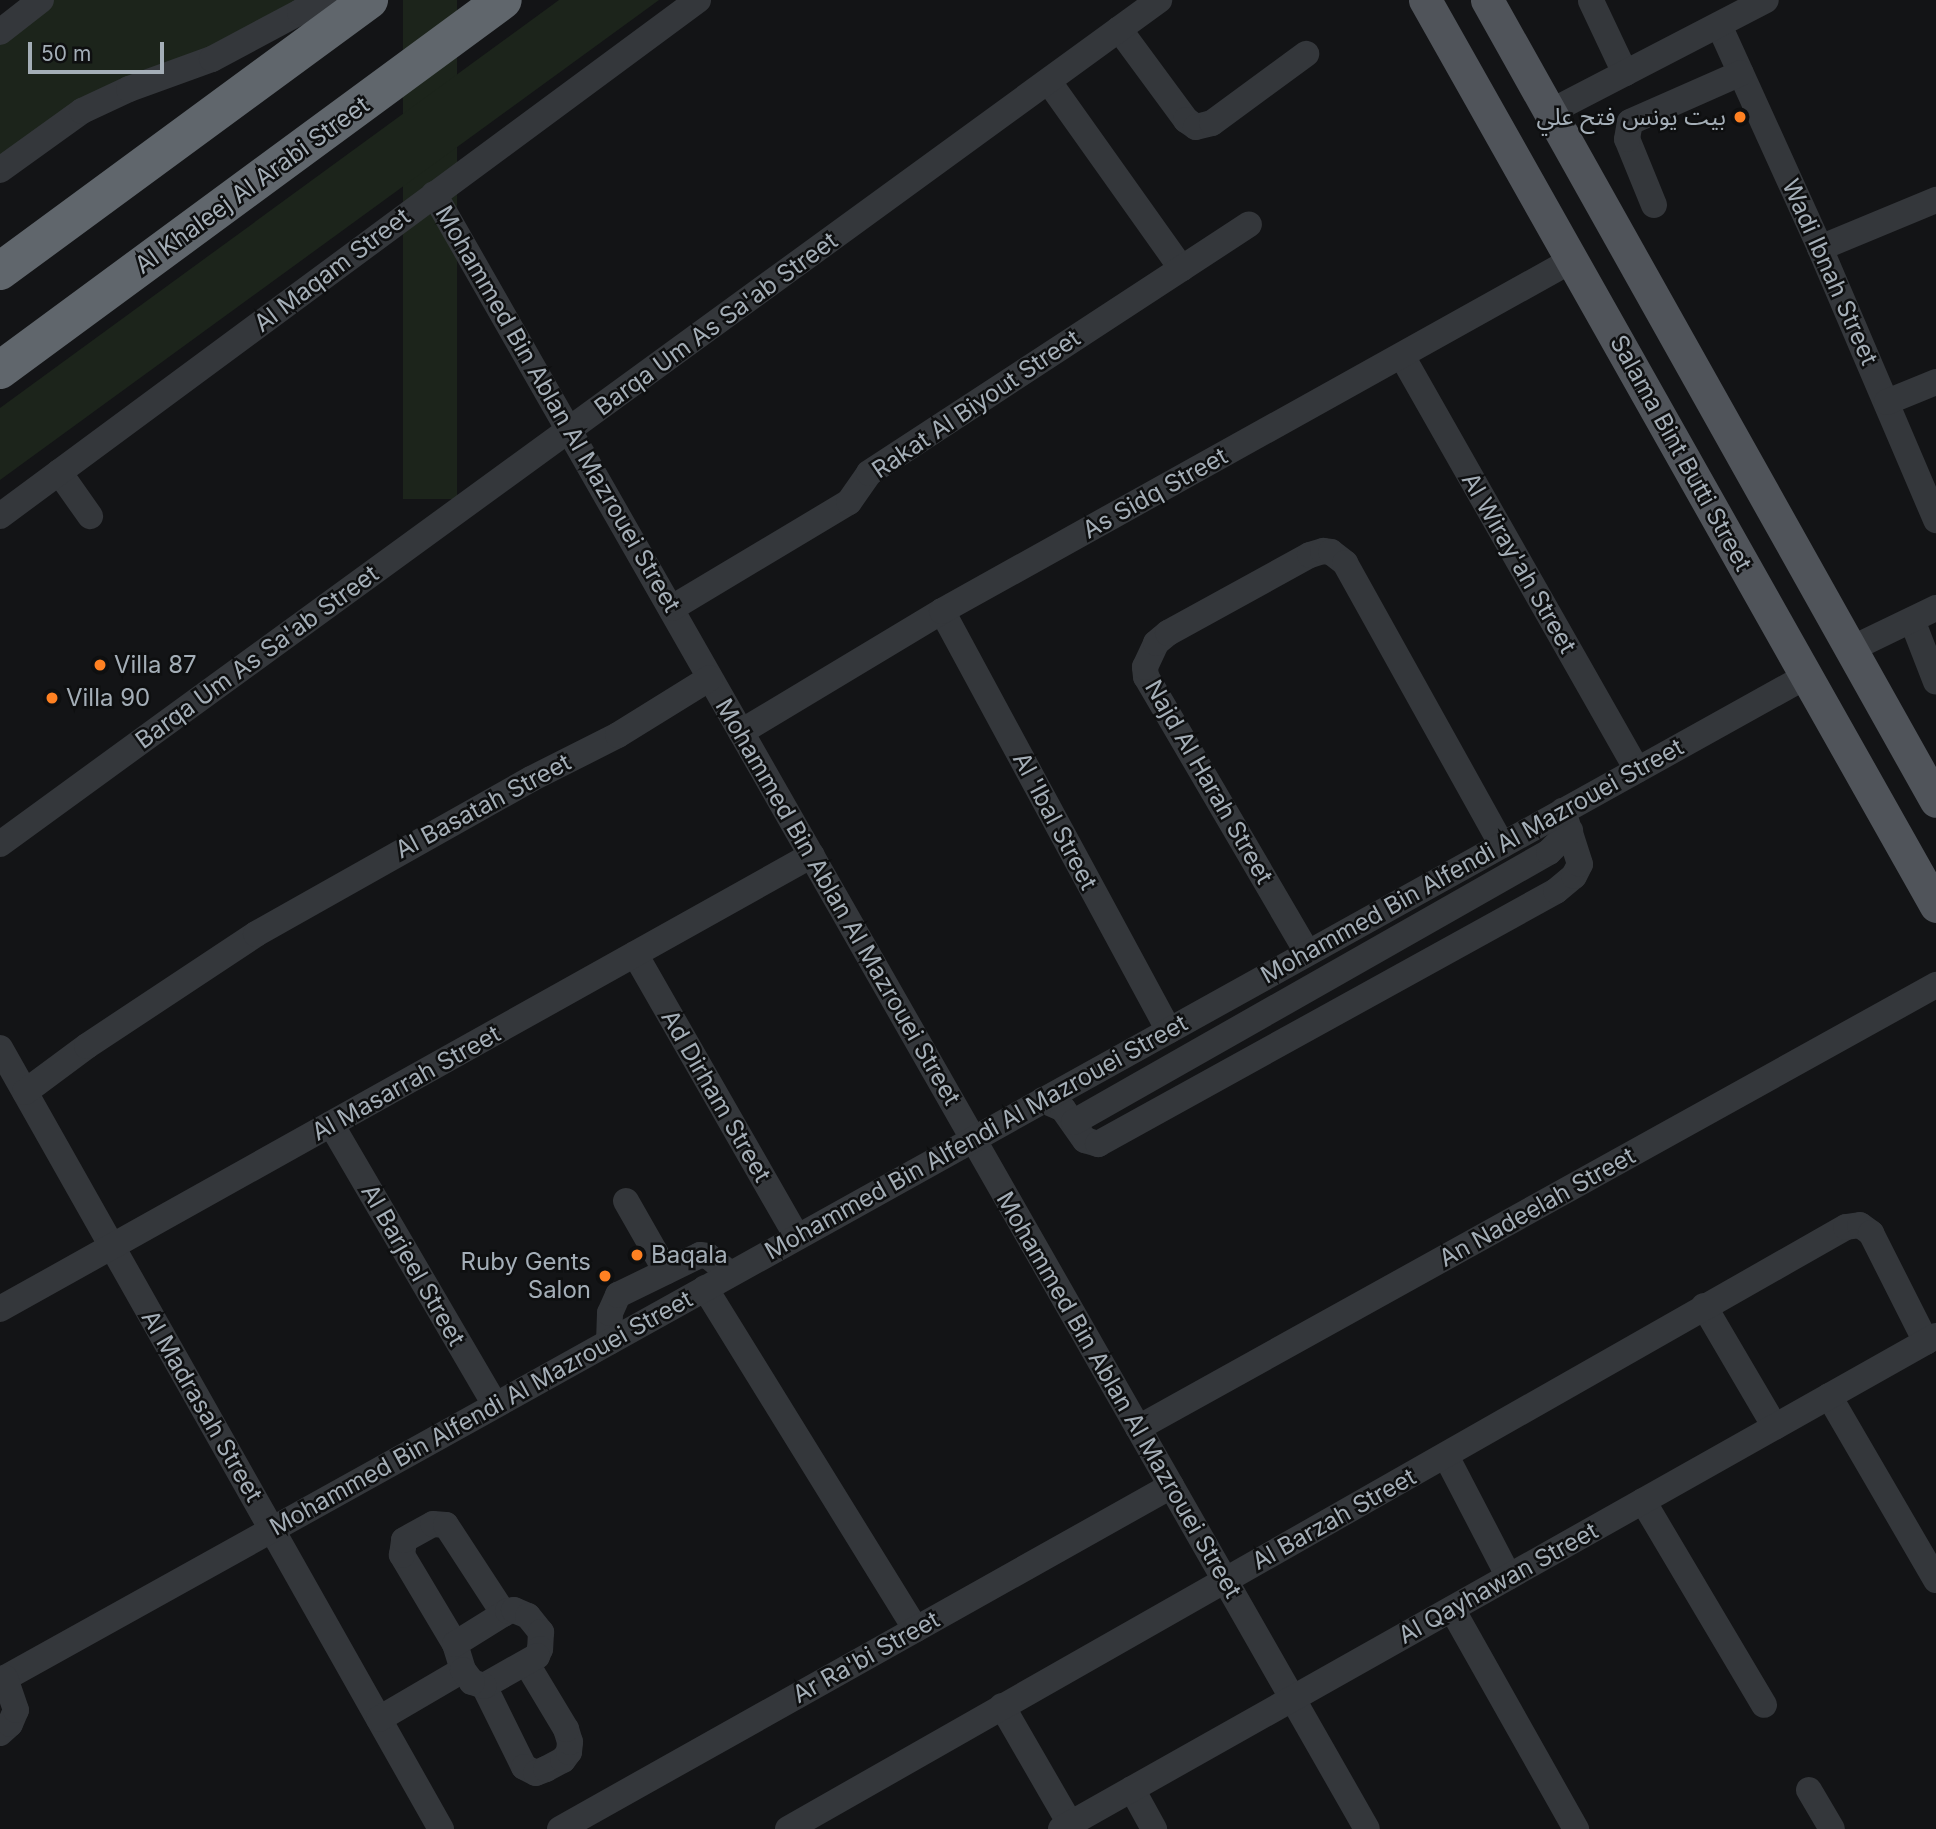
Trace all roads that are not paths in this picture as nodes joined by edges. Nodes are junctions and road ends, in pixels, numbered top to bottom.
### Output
1 (41, 0) edge
2 (331, 0) edge
3 (369, 0) edge
4 (503, 0) edge
5 (698, 0) edge
6 (1158, 0) edge
7 (1425, 0) edge
8 (1487, 0) edge
9 (1766, 0) edge
10 (1591, 1) edge
11 (1720, 25) junction
12 (1119, 29) junction
13 (0, 32) edge
14 (1307, 54) dead end
15 (1625, 73) junction
16 (1741, 73) junction
17 (1049, 82) junction
18 (1550, 112) junction
19 (0, 170) edge
20 (434, 194) junction
21 (1936, 200) edge
22 (1654, 205) dead end
23 (1249, 224) dead end
24 (1820, 248) junction
25 (1572, 260) junction
26 (1182, 269) junction
27 (0, 271) edge
28 (1402, 356) junction
29 (0, 370) edge
30 (1936, 382) edge
31 (1887, 402) junction
32 (570, 430) junction
33 (1733, 439) junction
34 (1686, 463) junction
35 (59, 472) junction
36 (0, 516) edge
37 (90, 516) dead end
38 (1936, 520) edge
39 (672, 608) junction
40 (1936, 608) edge
41 (942, 611) junction
42 (1912, 620) junction
43 (1851, 649) junction
44 (1930, 649) edge
45 (1806, 676) junction
46 (710, 678) junction
47 (1936, 682) edge
48 (741, 732) junction
49 (1637, 770) junction
50 (1936, 801) edge
51 (1566, 821) junction
52 (0, 844) edge
53 (1502, 845) junction
54 (812, 855) junction
55 (1936, 906) edge
56 (1307, 952) junction
57 (635, 954) junction
58 (1934, 990) edge
59 (1169, 1031) junction
60 (0, 1048) edge
61 (25, 1092) junction
62 (1043, 1100) junction
63 (1074, 1122) junction
64 (331, 1124) junction
65 (974, 1139) junction
66 (626, 1201) dead end
67 (797, 1237) junction
68 (112, 1247) junction
69 (666, 1271) junction
70 (730, 1274) junction
71 (705, 1288) junction
72 (1704, 1306) junction
73 (0, 1309) edge
74 (1931, 1339) edge
75 (609, 1342) junction
76 (1829, 1396) junction
77 (495, 1405) junction
78 (1775, 1427) junction
79 (1138, 1428) junction
80 (1446, 1456) junction
81 (1171, 1486) junction
82 (1643, 1501) junction
83 (272, 1530) junction
84 (1509, 1577) junction
85 (1223, 1580) junction
86 (1936, 1580) edge
87 (1452, 1609) junction
88 (504, 1614) junction
89 (916, 1629) junction
90 (459, 1657) junction
91 (527, 1664) junction
92 (484, 1686) junction
93 (4, 1690) edge
94 (1293, 1698) junction
95 (1764, 1705) dead end
96 (1003, 1706) junction
97 (379, 1719) junction
98 (0, 1733) edge
99 (1132, 1789) junction
100 (1809, 1790) dead end
101 (1065, 1826) edge
102 (441, 1829) edge
103 (560, 1829) edge
104 (788, 1829) edge
105 (1154, 1829) edge
106 (1367, 1829) edge
107 (1576, 1829) edge
108 (1832, 1829) edge

1 - 13 street
2 - 19 street
3 - 27 highway
4 - 29 highway, Al Khaleej Al Arabi Street
5 - 20 street, Al Maqam Street
6 - 12 street, Barqa Um As Sa'ab Street
7 - 25 main road, Salama Bint Butti Street
8 - 18 main road
9 - 11 street
10 - 15 street
11 - 15 street
11 - 16 street, Wadi Ibnah Street
12 - 14 street
12 - 17 street, Barqa Um As Sa'ab Street
15 - 18 street
16 - 22 street
16 - 24 street, Wadi Ibnah Street
17 - 26 street
17 - 32 street, Barqa Um As Sa'ab Street
18 - 33 main road
20 - 32 street, Mohammed Bin Ablan Al Mazrouei Street
20 - 35 street, Al Maqam Street
21 - 24 street
23 - 26 street, Rakat Al Biyout Street
24 - 31 street, Wadi Ibnah Street
25 - 28 street, As Sidq Street
25 - 34 main road, Salama Bint Butti Street
26 - 39 street, Rakat Al Biyout Street
28 - 41 street, As Sidq Street
28 - 49 street, Al Wiray'ah Street
30 - 31 street
31 - 38 street, Wadi Ibnah Street
32 - 39 street, Mohammed Bin Ablan Al Mazrouei Street
32 - 52 street, Barqa Um As Sa'ab Street
33 - 34 main road
33 - 43 main road
34 - 45 main road, Salama Bint Butti Street
35 - 36 street, Al Maqam Street
35 - 37 street
39 - 46 street, Mohammed Bin Ablan Al Mazrouei Street
40 - 42 street
41 - 48 street, As Sidq Street
41 - 59 street, Al 'Ibal Street
42 - 43 street
42 - 44 street
43 - 50 main road
44 - 47 street
45 - 49 street, Mohammed Bin Alfendi Al Mazrouei Street
45 - 55 main road, Salama Bint Butti Street
46 - 48 street, Mohammed Bin Ablan Al Mazrouei Street
46 - 61 street, Al Basatah Street
48 - 54 street, Mohammed Bin Ablan Al Mazrouei Street
49 - 51 street, Mohammed Bin Alfendi Al Mazrouei Street
51 - 53 street, Mohammed Bin Alfendi Al Mazrouei Street
51 - 63 street
51 - 63 street
53 - 56 street, Mohammed Bin Alfendi Al Mazrouei Street
53 - 56 street, Najd Al Harah Street
54 - 57 street, Al Masarrah Street
54 - 65 street, Mohammed Bin Ablan Al Mazrouei Street
56 - 59 street, Mohammed Bin Alfendi Al Mazrouei Street
57 - 64 street, Al Masarrah Street
57 - 67 street, Ad Dirham Street
58 - 79 street, An Nadeelah Street
59 - 62 street, Mohammed Bin Alfendi Al Mazrouei Street
60 - 61 street, Al Madrasah Street
61 - 68 street, Al Madrasah Street
62 - 63 street
62 - 65 street, Mohammed Bin Alfendi Al Mazrouei Street
64 - 68 street, Al Masarrah Street
64 - 77 street, Al Barjeel Street
65 - 67 street, Mohammed Bin Alfendi Al Mazrouei Street
65 - 79 street, Mohammed Bin Ablan Al Mazrouei Street
66 - 69 street
67 - 70 street, Mohammed Bin Alfendi Al Mazrouei Street
68 - 73 street, Al Masarrah Street
68 - 83 street, Al Madrasah Street
69 - 70 street
69 - 75 street
70 - 71 street, Mohammed Bin Alfendi Al Mazrouei Street
71 - 75 street, Mohammed Bin Alfendi Al Mazrouei Street
71 - 89 street
72 - 74 street, Al Barzah Street
72 - 78 street
72 - 80 street, Al Barzah Street
74 - 76 street, Al Qayhawan Street
75 - 77 street, Mohammed Bin Alfendi Al Mazrouei Street
76 - 78 street, Al Qayhawan Street
76 - 86 street
77 - 83 street, Mohammed Bin Alfendi Al Mazrouei Street
78 - 82 street, Al Qayhawan Street
79 - 81 street, Mohammed Bin Ablan Al Mazrouei Street
80 - 84 street, Al Barzah Street
80 - 85 street, Al Barzah Street
81 - 85 street, Mohammed Bin Ablan Al Mazrouei Street
81 - 89 street, Ar Ra'bi Street
82 - 84 street, Al Qayhawan Street
82 - 95 street
83 - 93 street, Mohammed Bin Alfendi Al Mazrouei Street
83 - 97 street, Al Madrasah Street
84 - 87 street, Al Qayhawan Street
85 - 94 street, Mohammed Bin Ablan Al Mazrouei Street
85 - 96 street, Al Barzah Street
87 - 94 street, Al Qayhawan Street
87 - 107 street
88 - 90 street
88 - 90 street
88 - 91 street
89 - 103 street, Ar Ra'bi Street
90 - 92 street
90 - 97 street
91 - 92 street
91 - 92 street
93 - 98 street
94 - 99 street, Al Qayhawan Street
94 - 106 street, Mohammed Bin Ablan Al Mazrouei Street
96 - 101 street
96 - 104 street, Al Barzah Street
97 - 102 street, Al Madrasah Street
99 - 101 street, Al Qayhawan Street
99 - 105 street
100 - 108 street

